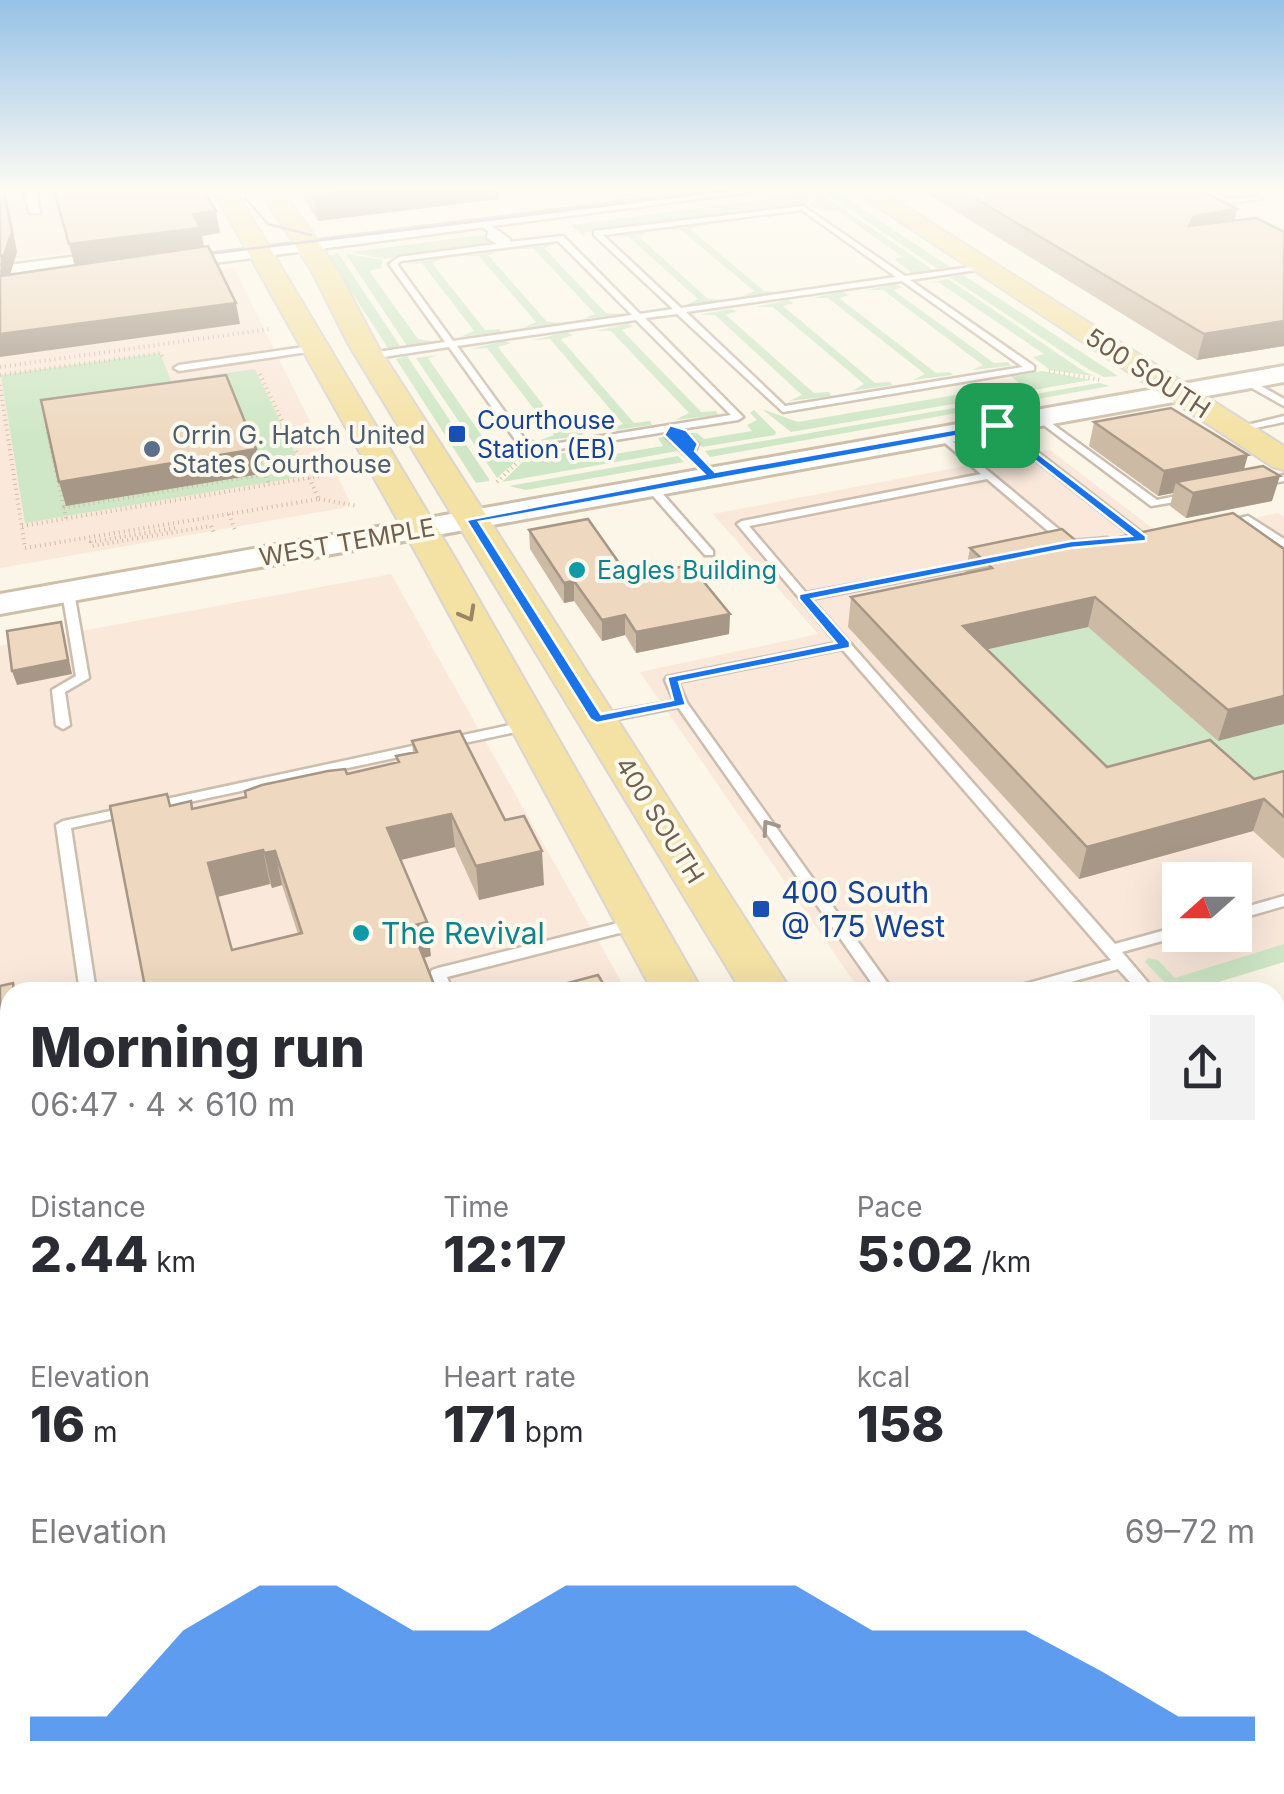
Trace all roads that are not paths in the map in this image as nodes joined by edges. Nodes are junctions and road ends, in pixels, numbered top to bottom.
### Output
1 (76, 272) edge
2 (271, 272) edge
3 (322, 272) edge
4 (401, 272) edge
5 (593, 272) edge
6 (638, 272) edge
7 (896, 272) edge
8 (951, 272) edge
9 (990, 272) edge
10 (905, 278) junction
11 (0, 285) edge
12 (680, 311) junction
13 (638, 317) junction
14 (452, 344) junction
15 (318, 348) junction
16 (370, 356) junction
17 (179, 368) dead end
18 (1284, 374) edge
19 (1246, 380) junction
20 (1179, 392) junction
21 (1284, 403) edge
22 (1040, 418) junction
23 (1284, 419) edge
24 (997, 425) junction
25 (670, 428) junction
26 (1236, 429) junction
27 (940, 436) junction
28 (1284, 460) edge
29 (712, 476) junction
30 (989, 476) junction
31 (1284, 478) edge
32 (652, 487) junction
33 (1240, 487) edge
34 (1206, 494) edge
35 (472, 520) junction
36 (1212, 525) edge
37 (419, 529) junction
38 (1160, 535) edge
39 (1142, 538) junction
40 (1071, 544) junction
41 (1284, 544) edge
42 (1052, 548) edge
43 (709, 553) dead end
44 (994, 560) edge
45 (68, 592) junction
46 (804, 597) junction
47 (0, 604) edge
48 (845, 645) junction
49 (681, 702) junction
50 (597, 719) junction
51 (63, 725) dead end
52 (529, 725) junction
53 (339, 766) junction
54 (334, 784) edge
55 (234, 788) junction
56 (259, 800) edge
57 (1284, 901) edge
58 (1252, 910) edge
59 (639, 923) junction
60 (1162, 938) edge
61 (1117, 956) junction
62 (87, 982) edge
63 (441, 982) edge
64 (672, 982) edge
65 (762, 982) edge
66 (879, 982) edge
67 (1046, 982) edge
68 (1139, 982) edge

1 - 11 street
2 - 15 main road
3 - 16 main road, 400 SOUTH
4 - 14 lane
5 - 13 lane
6 - 12 lane
7 - 10 lane
8 - 10 lane
9 - 20 main road, 500 SOUTH
10 - 12 lane
10 - 12 lane
12 - 13 lane
13 - 14 lane
13 - 25 lane
14 - 16 lane
14 - 25 lane
15 - 17 lane
15 - 37 main road
16 - 35 main road, 400 SOUTH
18 - 19 main road, WEST TEMPLE
19 - 20 main road, WEST TEMPLE
19 - 21 lane
20 - 22 main road, WEST TEMPLE
20 - 26 main road, 500 SOUTH
22 - 24 main road, WEST TEMPLE
22 - 34 lane
23 - 26 lane
24 - 27 main road, WEST TEMPLE
24 - 39 lane
25 - 29 lane
26 - 28 main road, 500 SOUTH
27 - 29 main road, WEST TEMPLE
27 - 30 lane
29 - 32 main road, WEST TEMPLE
30 - 40 lane
30 - 46 lane
31 - 33 lane
32 - 35 main road, WEST TEMPLE
32 - 43 lane
35 - 37 main road, WEST TEMPLE
35 - 50 main road, 400 SOUTH
36 - 41 lane
37 - 45 main road, WEST TEMPLE
37 -> 52 main road
38 - 39 lane
39 - 40 lane
40 - 42 lane
44 - 46 lane
45 - 47 main road, WEST TEMPLE
45 - 51 lane
46 - 48 lane
48 - 49 lane
48 - 61 lane
49 - 50 lane
66 -> 49 lane
50 - 65 main road, 400 SOUTH
52 - 53 lane
52 - 59 main road
53 - 54 lane
53 - 55 lane
55 - 56 lane
55 - 62 lane
57 - 58 lane
59 - 63 lane
59 - 64 main road
60 - 61 lane
61 - 67 lane
61 - 68 lane

